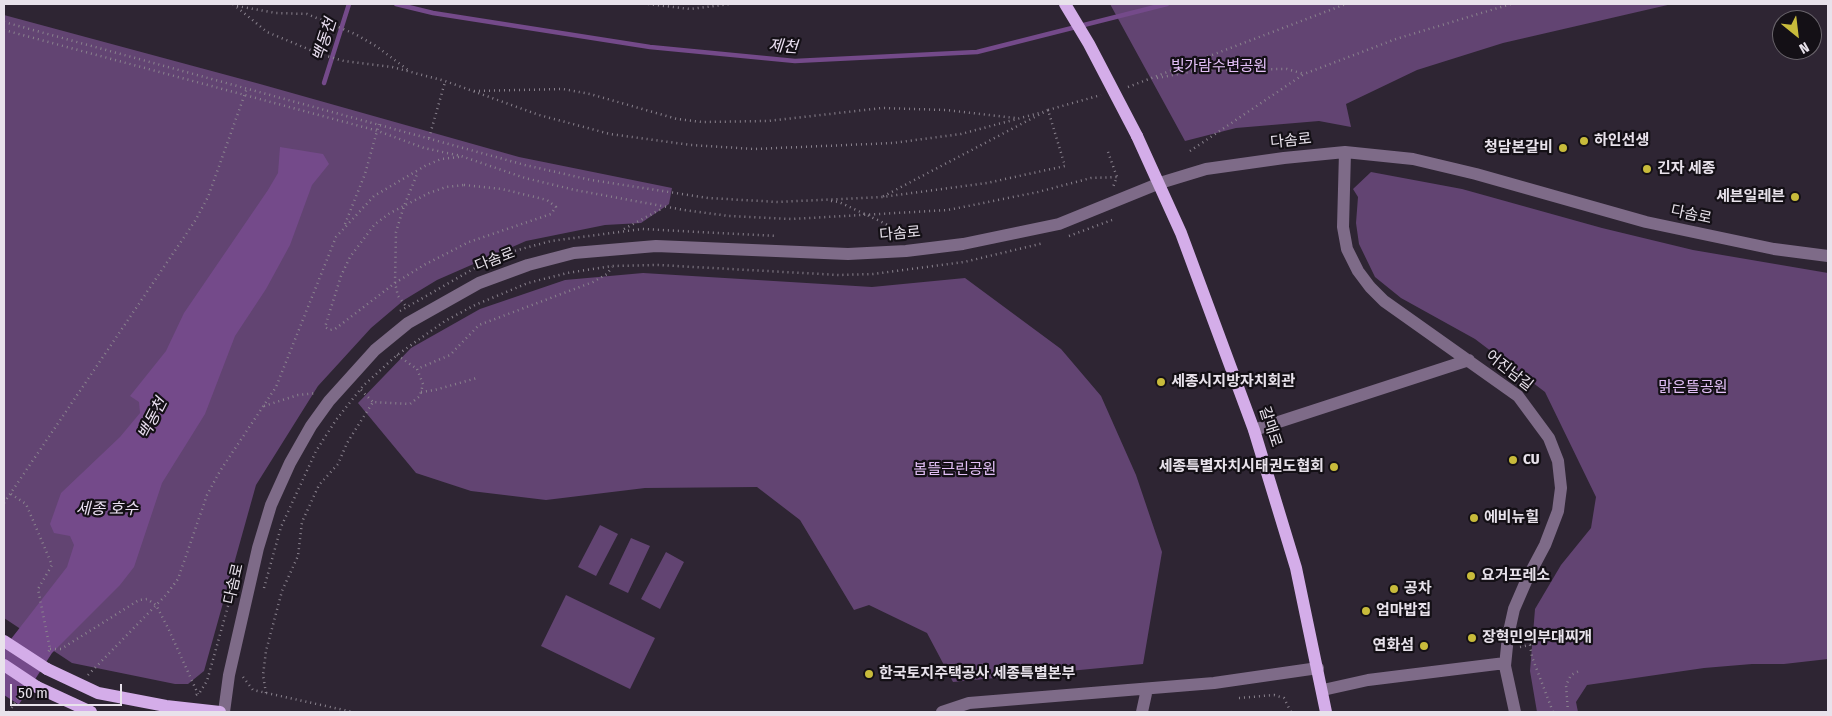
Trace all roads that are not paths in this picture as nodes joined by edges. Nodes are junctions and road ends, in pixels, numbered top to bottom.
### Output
1 (1065, 4) edge
2 (1345, 152) junction
3 (1160, 183) junction
4 (1828, 256) edge
5 (1469, 360) junction
6 (1254, 430) junction
7 (4, 641) edge
8 (1505, 663) junction
9 (4, 665) edge
10 (1318, 668) junction
11 (1147, 689) junction
12 (1323, 690) junction
13 (91, 712) edge
14 (220, 712) edge
15 (224, 712) edge
16 (942, 712) edge
17 (1142, 712) edge
18 (1326, 712) edge
19 (1515, 712) edge

1 - 3 main road, 갈매로, bridge
2 - 3 street, 다솜로
2 - 4 street, 다솜로
2 - 5 street, 어진남길
3 - 6 main road, 갈매로
3 - 15 street, 다솜로
5 - 6 street
5 - 8 street, 어진남길
6 - 10 main road, 갈매로
7 - 14 main road, bridge
8 - 12 street
8 - 19 street, 어진남길
9 - 13 main road, bridge
10 - 11 street
10 - 12 main road, 갈매로
11 - 16 street
11 - 17 street
12 - 18 main road, 갈매로

